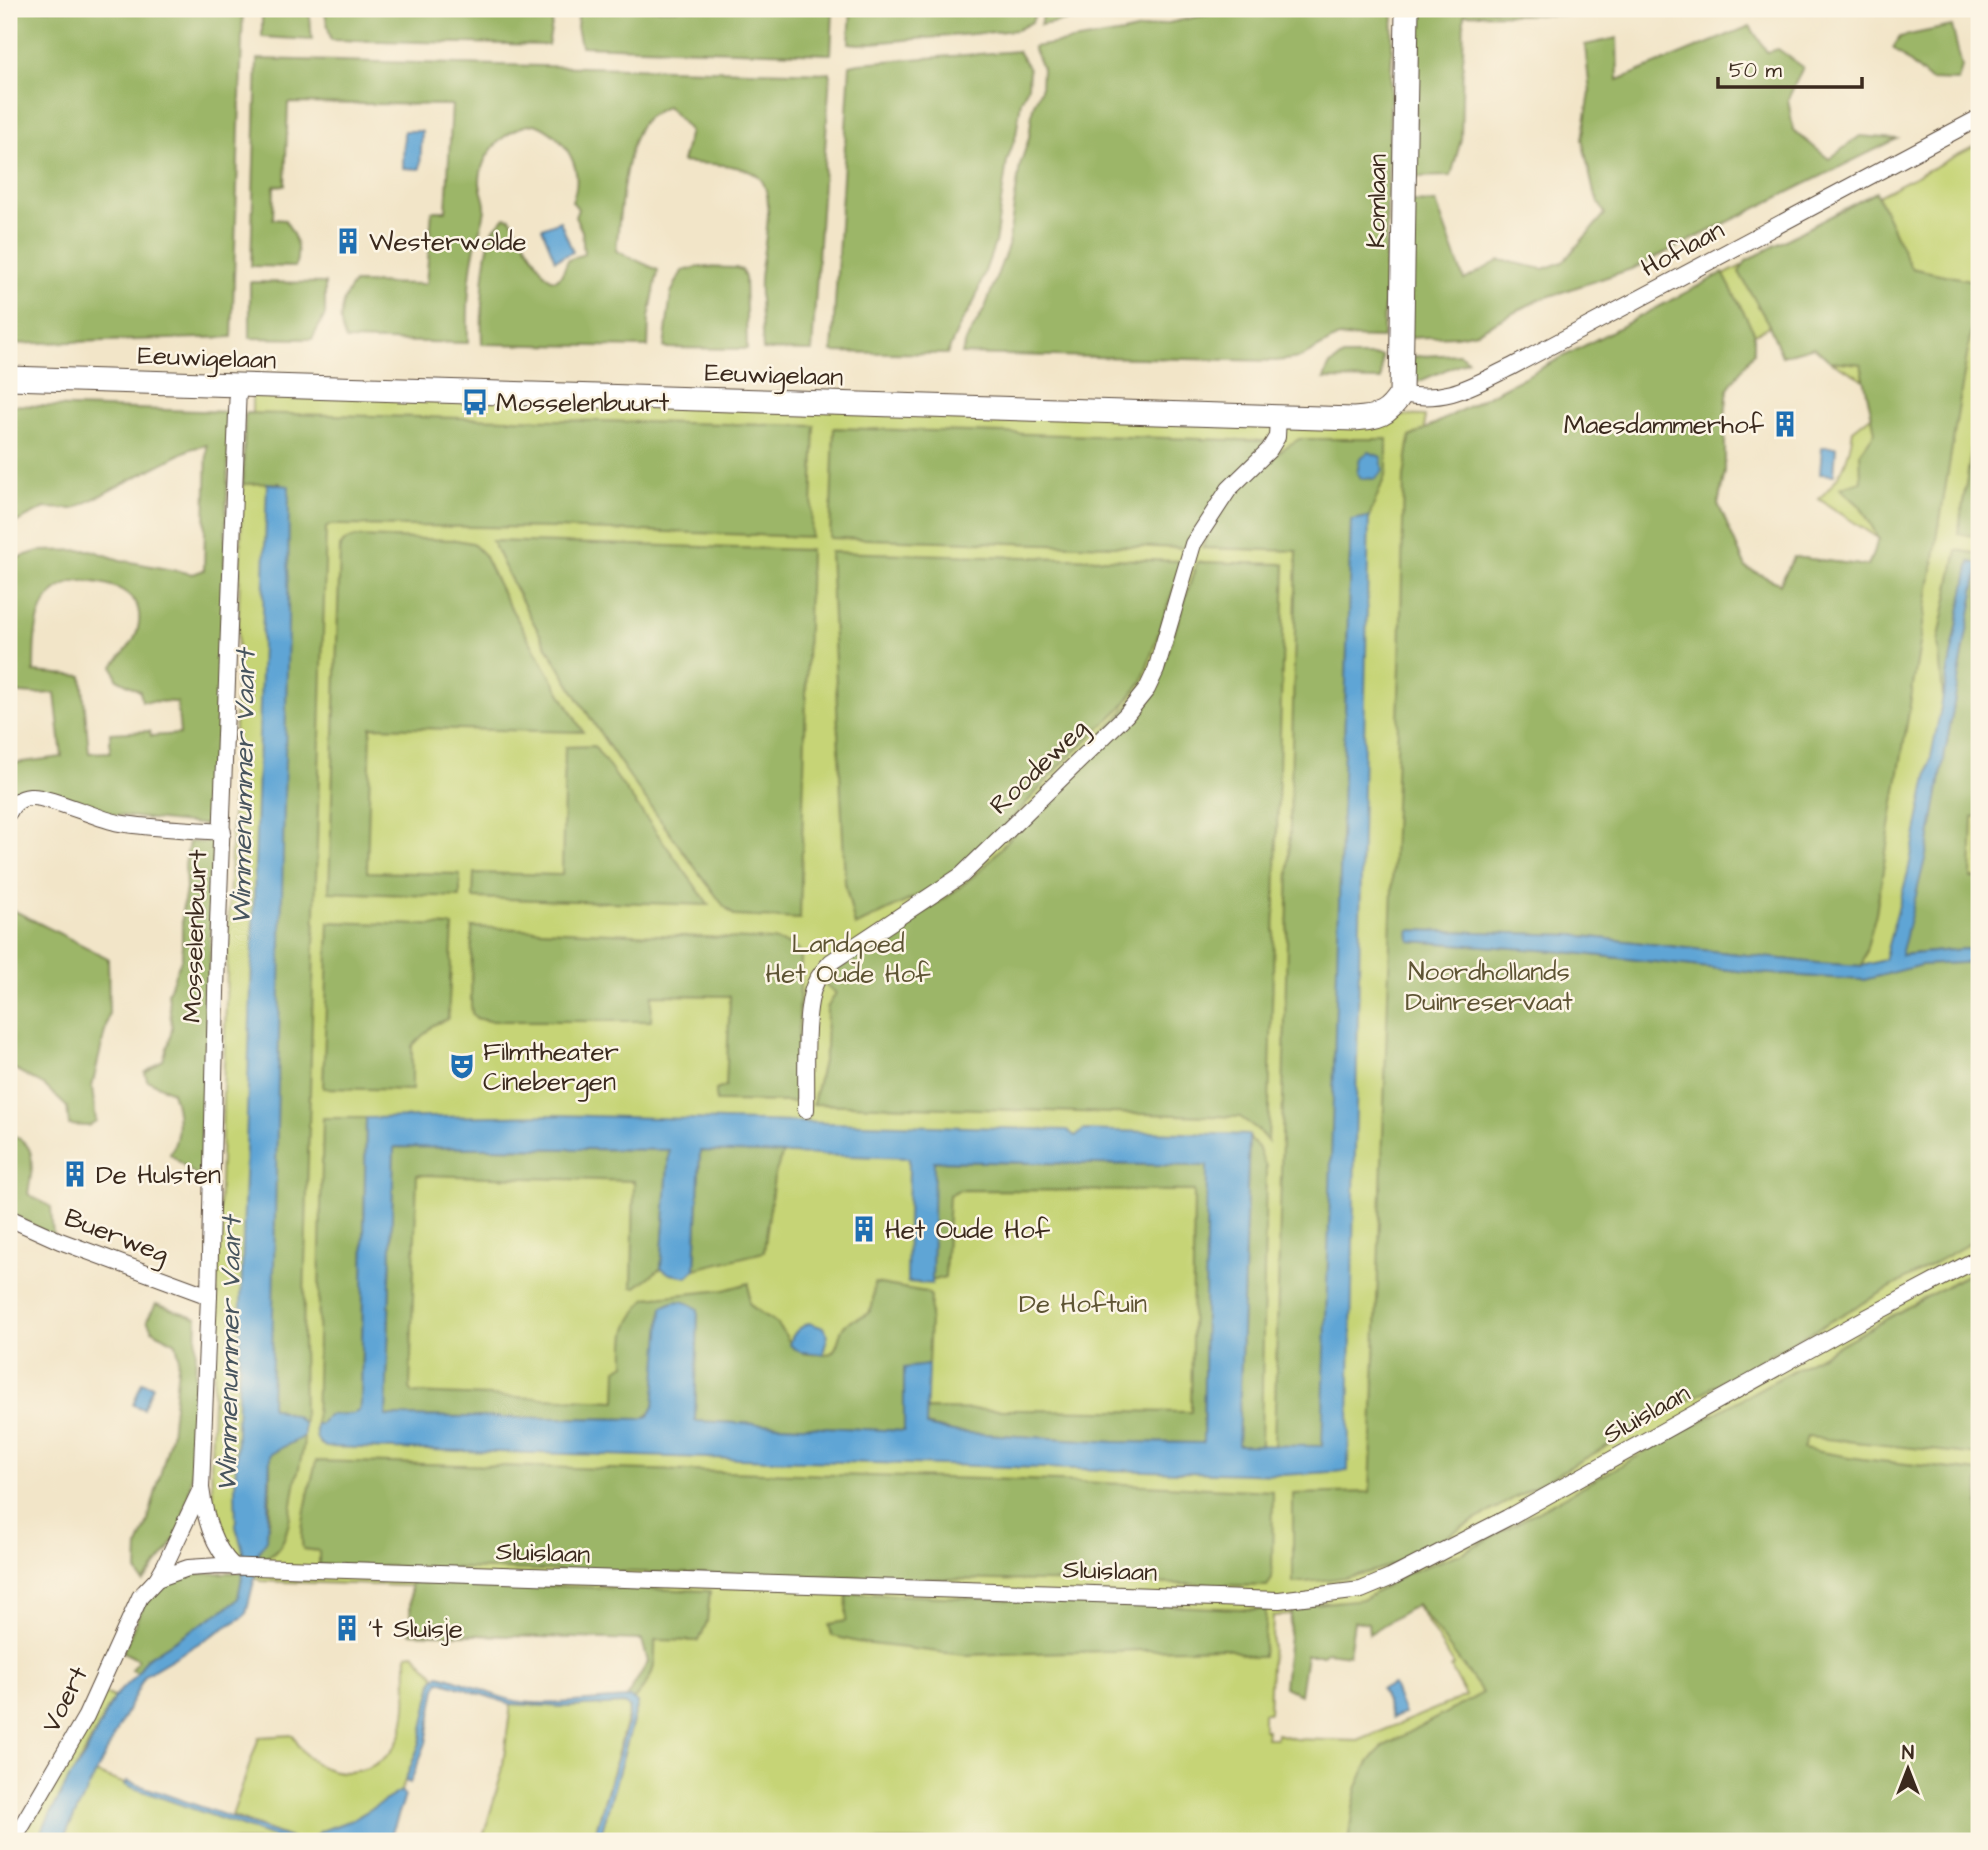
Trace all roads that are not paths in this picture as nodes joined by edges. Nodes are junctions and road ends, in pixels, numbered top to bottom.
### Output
1 (1407, 9) edge
2 (1979, 117) edge
3 (9, 379) edge
4 (238, 386) junction
5 (1401, 394) junction
6 (1278, 415) junction
7 (9, 812) edge
8 (223, 832) junction
9 (806, 1110) dead end
10 (9, 1218) edge
11 (1979, 1258) edge
12 (209, 1296) junction
13 (201, 1488) junction
14 (234, 1566) junction
15 (157, 1579) junction
16 (13, 1841) edge

1 - 5 main road, Komlaan
2 - 5 street, Hoflaan
3 - 4 main road, Eeuwigelaan
4 - 6 main road, Eeuwigelaan
4 - 8 street, Mosselenbuurt
5 - 6 main road, Eeuwigelaan
6 - 9 street, Roodeweg
7 - 8 street
8 - 12 street, Mosselenbuurt
10 - 12 street, Buerweg
11 - 14 street, Sluislaan
12 - 13 street, Mosselenbuurt
13 - 14 street, Mosselenbuurt
13 - 15 street, Mosselenbuurt
14 - 15 street, Sluislaan
15 - 16 street, Voert

